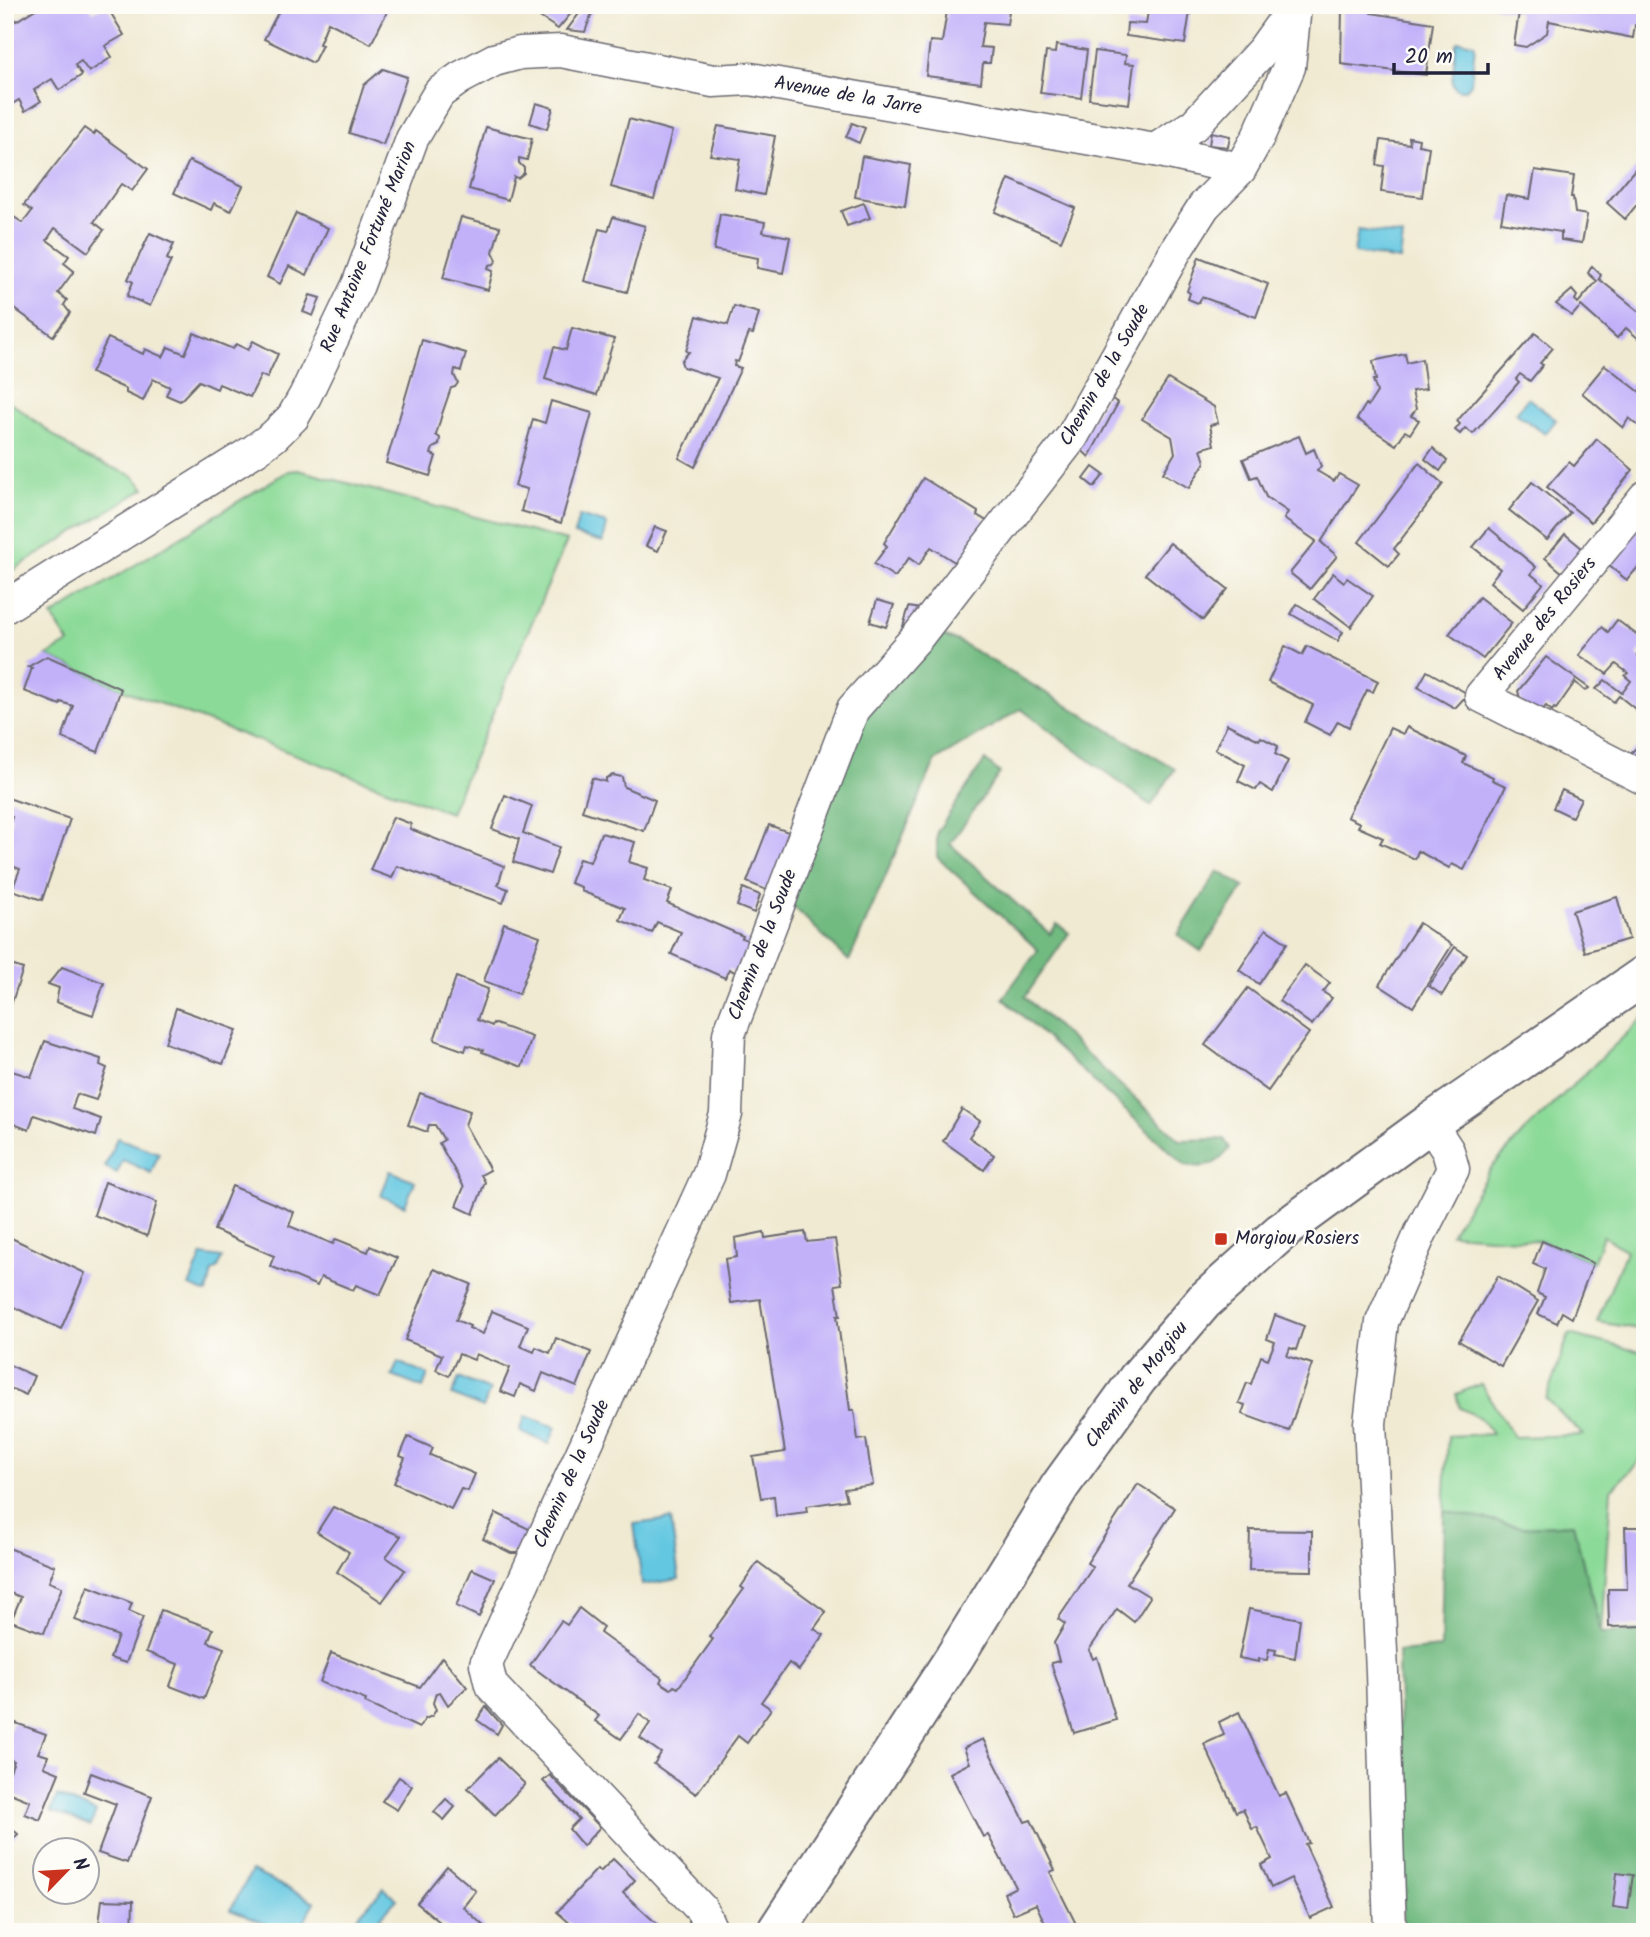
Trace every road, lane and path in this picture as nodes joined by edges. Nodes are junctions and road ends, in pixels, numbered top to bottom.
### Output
1 (1295, 6) edge
2 (460, 78) joint
3 (1155, 150) junction
4 (1240, 169) junction
5 (1645, 497) edge
6 (5, 607) edge
7 (1645, 779) edge
8 (1645, 975) edge
9 (1430, 1122) junction
10 (712, 1932) edge
11 (776, 1932) edge
12 (1390, 1932) edge

1 - 3 street
1 - 4 street, Chemin de la Soude
2 - 3 street, Avenue de la Jarre
2 - 6 street, Rue Antoine Fortuné Marion
3 - 4 street, Avenue de la Jarre
4 - 10 street, Chemin de la Soude
5 - 7 street, Avenue des Rosiers
8 - 9 street, Chemin de Morgiou
9 - 11 street, Chemin de Morgiou
9 - 12 street

